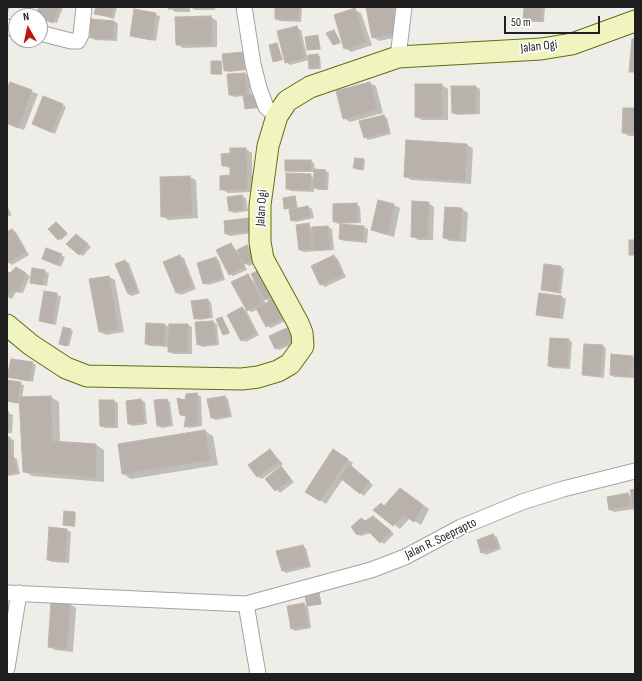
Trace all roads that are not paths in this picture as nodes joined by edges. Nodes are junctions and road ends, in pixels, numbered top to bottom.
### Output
1 (84, 7) edge
2 (244, 7) edge
3 (404, 7) edge
4 (635, 21) edge
5 (48, 35) edge
6 (398, 57) junction
7 (277, 116) junction
8 (7, 325) edge
9 (635, 471) edge
10 (13, 594) edge
11 (246, 604) junction
12 (7, 668) edge
13 (258, 674) edge

1 - 5 street
2 - 7 street
3 - 6 street
4 - 6 street, Jalan Ogi
6 - 7 street, Jalan Ogi
7 - 8 street, Jalan Ogi
9 - 11 street, Jalan R. Soeprapto
10 - 11 street, Jalan R. Soeprapto
10 - 12 street
11 - 13 street

